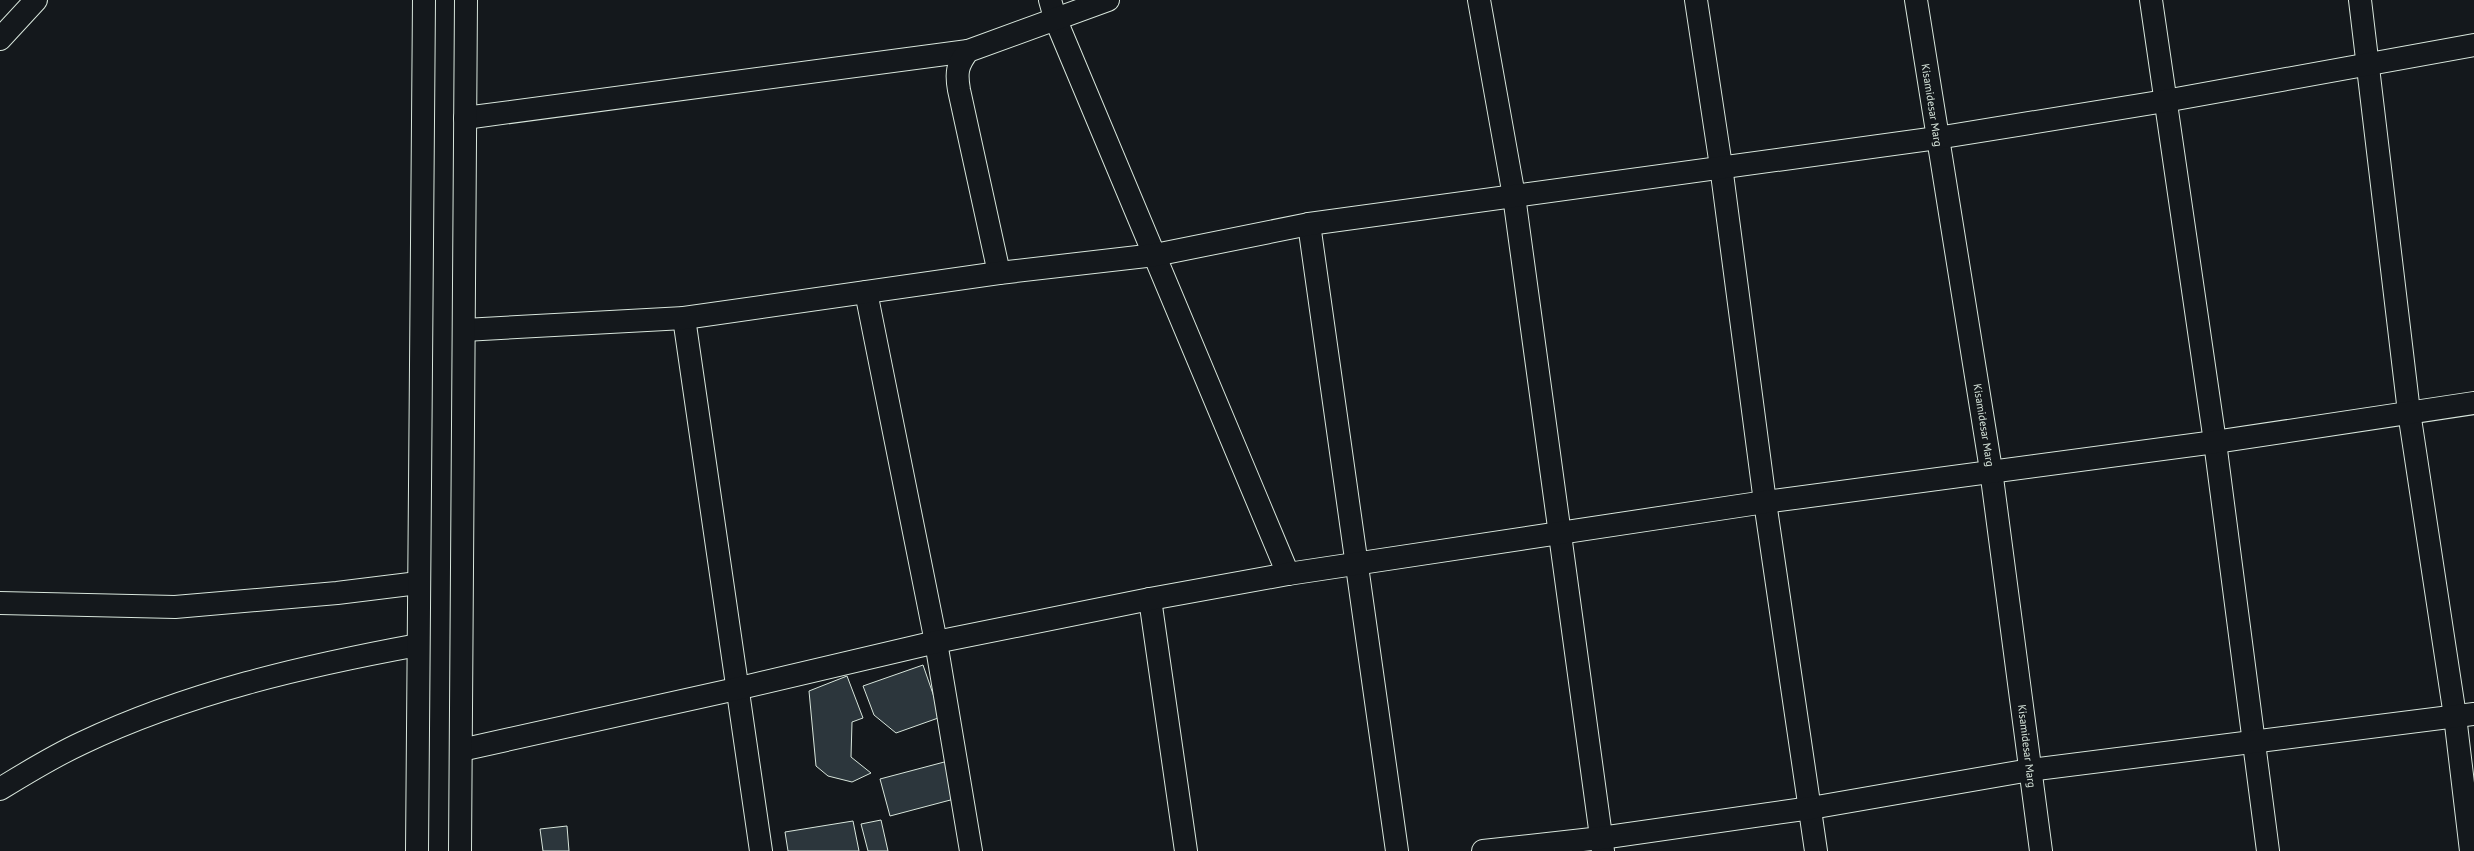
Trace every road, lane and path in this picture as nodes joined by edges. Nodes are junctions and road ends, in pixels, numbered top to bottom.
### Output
1 (36, 0) edge
2 (424, 0) edge
3 (466, 0) edge
4 (1108, 0) edge
5 (1479, 0) edge
6 (1696, 0) edge
7 (1916, 0) edge
8 (2151, 0) edge
9 (2360, 0) edge
10 (1052, 9) edge
11 (0, 39) edge
12 (2474, 45) edge
13 (968, 51) junction
14 (2369, 62) junction
15 (2165, 101) junction
16 (465, 118) junction
17 (1937, 138) junction
18 (1721, 166) junction
19 (1514, 196) junction
20 (1309, 224) junction
21 (1155, 255) junction
22 (998, 273) junction
23 (866, 292) junction
24 (684, 318) junction
25 (464, 330) junction
26 (2474, 403) edge
27 (2409, 412) junction
28 (2215, 442) junction
29 (1991, 470) junction
30 (1765, 502) junction
31 (1558, 535) junction
32 (1357, 563) junction
33 (1288, 574) junction
34 (418, 583) junction
35 (1150, 599) junction
36 (0, 603) edge
37 (936, 642) junction
38 (418, 645) junction
39 (736, 689) junction
40 (2465, 715) edge
41 (2254, 743) junction
42 (461, 750) junction
43 (2030, 770) junction
44 (1, 787) edge
45 (1811, 808) junction
46 (1602, 844) edge
47 (417, 851) edge
48 (460, 851) edge
49 (761, 851) edge
50 (970, 851) edge
51 (1186, 851) edge
52 (1397, 851) edge
53 (1483, 851) edge
54 (1816, 851) edge
55 (2041, 851) edge
56 (2268, 851) edge
57 (2472, 851) edge

1 - 11 street
2 - 34 street
3 - 16 street
4 - 10 street
5 - 19 street
6 - 18 street
7 - 17 street, Kisamidesar Marg
8 - 15 street
9 - 14 street
10 - 13 street
10 - 21 street
12 - 14 street
13 - 16 street
13 - 22 street
14 - 15 street
14 - 27 street
15 - 17 street
15 - 28 street
16 - 25 street
17 - 18 street
17 - 29 street, Kisamidesar Marg
18 - 19 street
18 - 30 street
19 - 20 street
19 - 31 street
20 - 21 street
20 - 32 street
21 - 22 street
21 - 33 street
22 - 23 street
23 - 24 street
23 - 37 street
24 - 25 street
24 - 39 street
25 - 42 street
26 - 27 street
27 - 28 street
27 - 40 street
28 - 29 street
28 - 41 street
29 - 30 street
29 - 43 street, Kisamidesar Marg
30 - 31 street
30 - 45 street
31 - 32 street
31 - 46 street
32 - 33 street
32 - 52 street
33 - 35 street
34 - 36 street
34 - 38 street
35 - 37 street
35 - 51 street
37 - 39 street
37 - 50 street
38 - 44 street
38 - 47 street
39 - 42 street
39 - 49 street
40 - 41 street
40 - 57 street
41 - 43 street
41 - 56 street
42 - 48 street
43 - 45 street
43 - 55 street, Kisamidesar Marg
45 - 46 street
45 - 54 street
46 - 53 street

